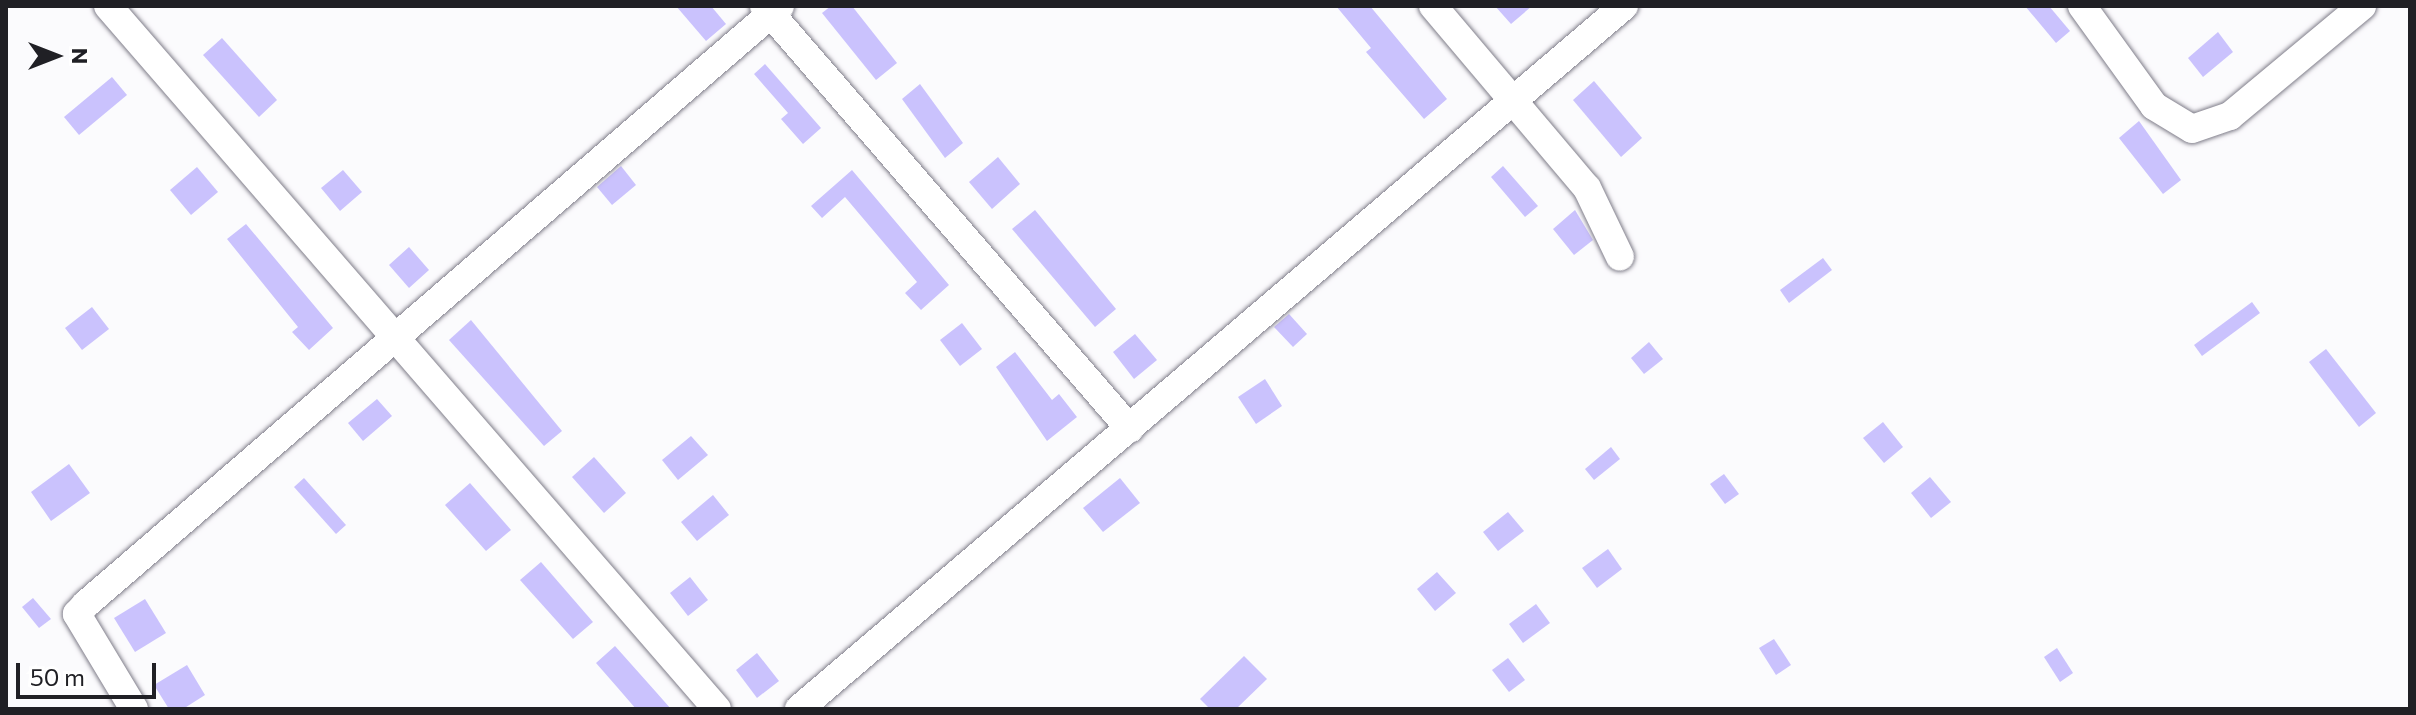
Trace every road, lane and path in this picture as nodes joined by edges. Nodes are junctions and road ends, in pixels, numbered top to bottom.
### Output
1 (108, 6) edge
2 (1433, 6) edge
3 (1624, 6) edge
4 (2082, 6) edge
5 (2362, 6) edge
6 (772, 9) edge
7 (1516, 100) junction
8 (1620, 257) dead end
9 (395, 336) junction
10 (1130, 429) junction
11 (134, 709) edge
12 (717, 709) edge
13 (799, 709) edge

1 - 9 street
2 - 7 street
3 - 7 street
4 - 5 street
6 - 9 street
6 - 10 street
7 - 8 street
7 - 10 street
9 - 11 street
9 - 12 street
10 - 13 street

